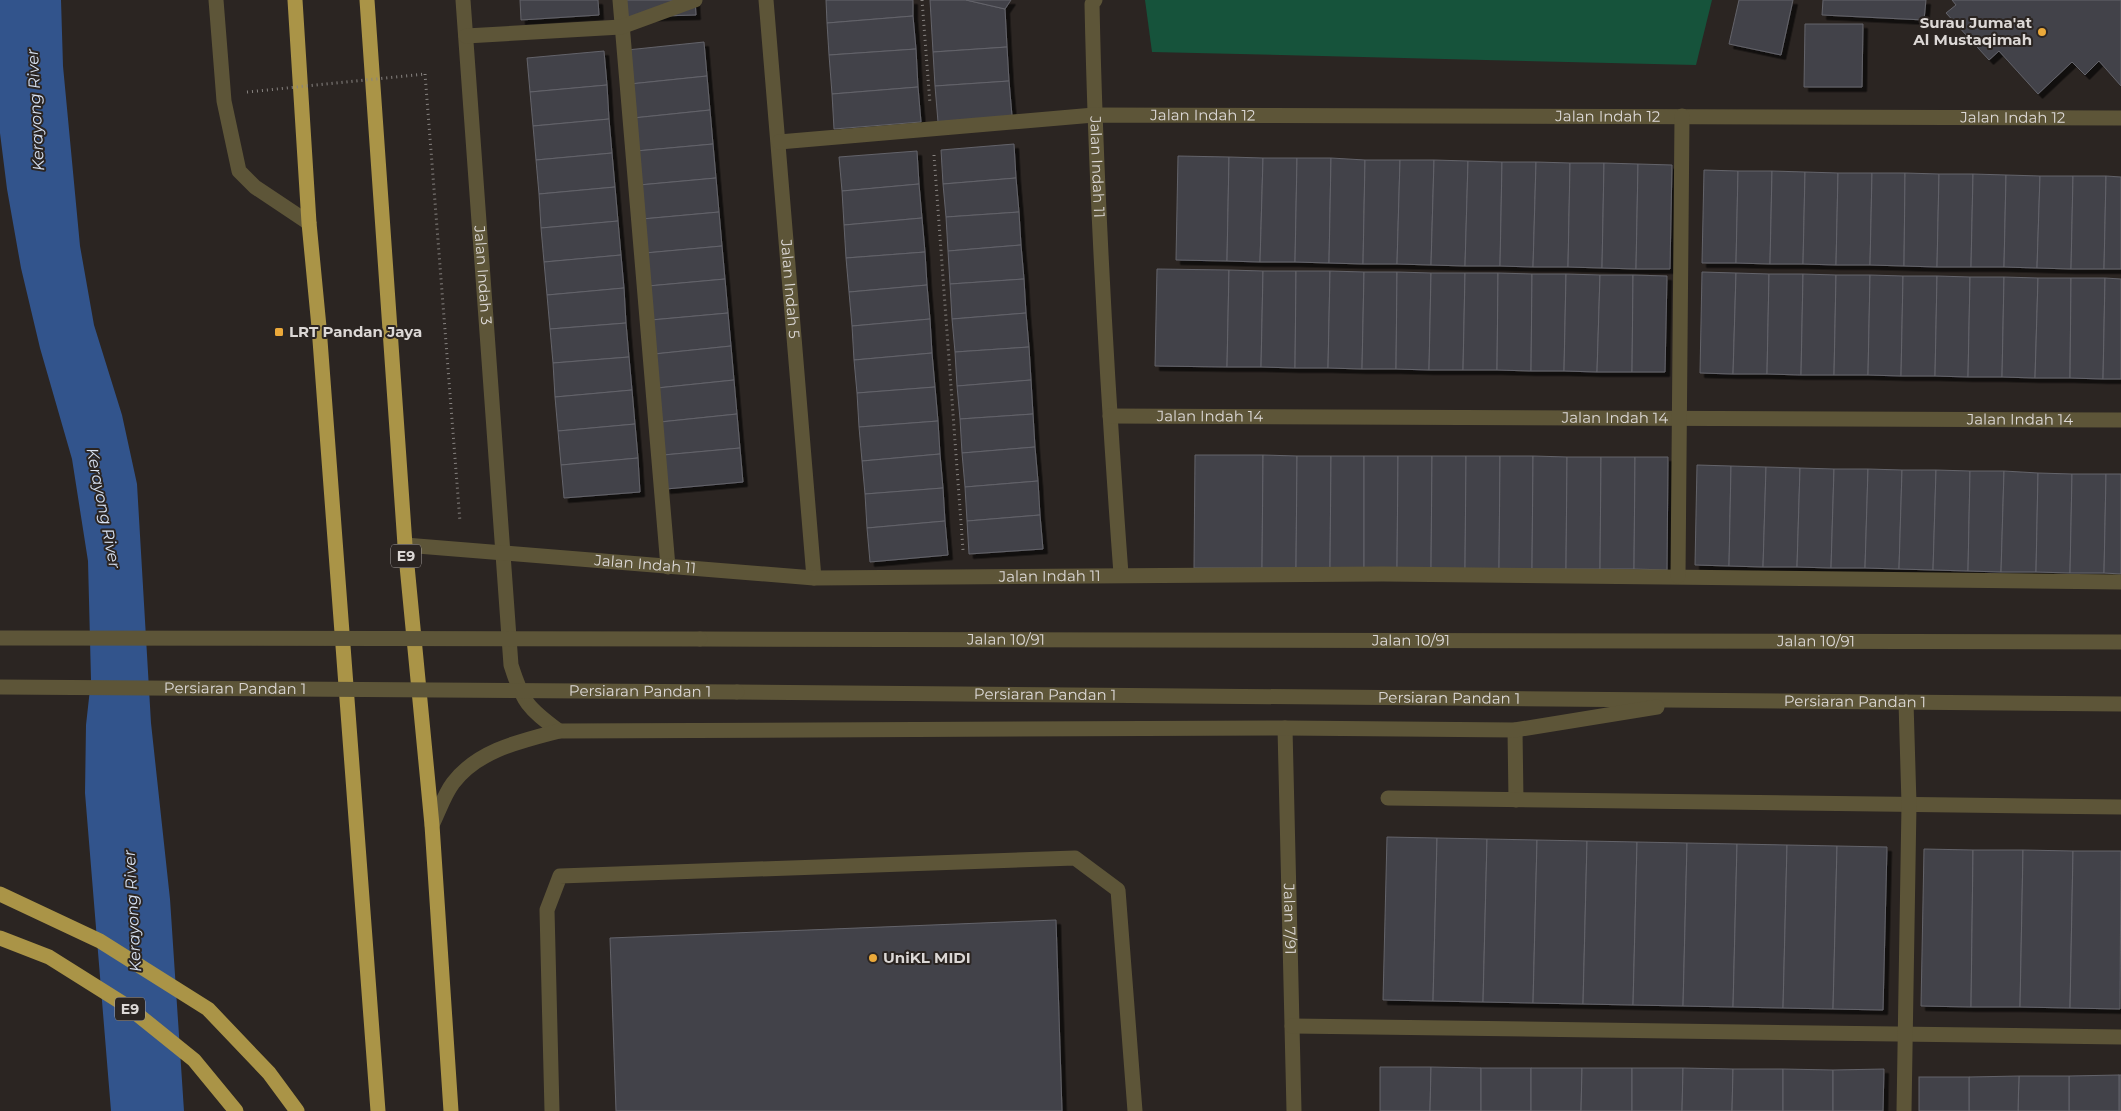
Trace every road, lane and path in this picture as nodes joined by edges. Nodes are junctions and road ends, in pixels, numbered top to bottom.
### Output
1 (216, 0) edge
2 (295, 0) edge
3 (367, 0) edge
4 (463, 0) edge
5 (620, 0) edge
6 (695, 0) edge
7 (766, 0) edge
8 (922, 0) edge
9 (1095, 0) edge
10 (621, 27) junction
11 (466, 36) junction
12 (247, 92) dead end
13 (1094, 115) junction
14 (1682, 116) junction
15 (2121, 118) edge
16 (932, 129) junction
17 (779, 142) junction
18 (309, 223) junction
19 (1110, 416) junction
20 (1680, 418) junction
21 (2121, 420) edge
22 (405, 545) junction
23 (462, 549) junction
24 (503, 552) junction
25 (668, 567) junction
26 (1121, 574) junction
27 (1678, 576) junction
28 (814, 578) junction
29 (964, 578) junction
30 (2121, 582) edge
31 (0, 638) edge
32 (2121, 642) edge
33 (0, 686) edge
34 (1698, 700) junction
35 (1906, 702) junction
36 (2121, 704) edge
37 (1285, 728) junction
38 (1515, 730) junction
39 (559, 731) junction
40 (1388, 798) dead end
41 (1516, 800) junction
42 (1909, 804) junction
43 (2121, 806) edge
44 (432, 824) junction
45 (0, 894) edge
46 (0, 938) edge
47 (1292, 1026) junction
48 (1906, 1034) junction
49 (2121, 1037) edge
50 (236, 1111) edge
51 (297, 1111) edge
52 (378, 1111) edge
53 (450, 1111) edge
54 (552, 1111) edge
55 (1135, 1111) edge
56 (1294, 1111) edge
57 (1904, 1111) edge

1 - 18 street
2 - 18 highway
3 - 22 highway, E9
4 - 11 street, Jalan Indah 3
5 - 10 street
6 - 10 street
7 - 17 street, Jalan Indah 5
8 - 16 path
9 - 13 street, Jalan Indah 11
10 - 11 street
10 - 25 street
11 - 24 street, Jalan Indah 3
12 - 23 path, bridge
13 - 14 street, Jalan Indah 12
13 - 16 street, Jalan Indah 12
13 - 19 street, Jalan Indah 11
14 - 15 street, Jalan Indah 12
14 - 20 street
16 - 17 street, Jalan Indah 12
16 - 29 path
17 - 28 street, Jalan Indah 5
18 - 52 highway
19 - 20 street, Jalan Indah 14
19 - 26 street, Jalan Indah 11
20 - 21 street, Jalan Indah 14
20 - 27 street
22 - 23 street, Jalan Indah 11
22 - 44 highway, E9
23 - 24 street, Jalan Indah 11
24 - 25 street, Jalan Indah 11
24 - 39 street, Jalan Indah 3
25 - 28 street, Jalan Indah 11
26 - 27 street
26 - 29 street, Jalan Indah 11
27 - 30 street
28 - 29 street, Jalan Indah 11
31 - 32 street, Jalan 10/91, bridge
33 - 34 street, Persiaran Pandan 1, bridge
34 - 35 street, Persiaran Pandan 1
34 - 38 street
35 - 36 street, Persiaran Pandan 1
35 - 42 street
37 - 38 street
37 - 39 street
37 - 47 street, Jalan 7/91
38 - 41 street
39 - 44 street
40 - 41 street
41 - 42 street
42 - 43 street
42 - 48 street
44 - 53 highway, E9
45 - 51 highway
46 - 50 highway, E9
47 - 48 street
47 - 56 street, Jalan 7/91
48 - 49 street
48 - 57 street
54 - 55 street

